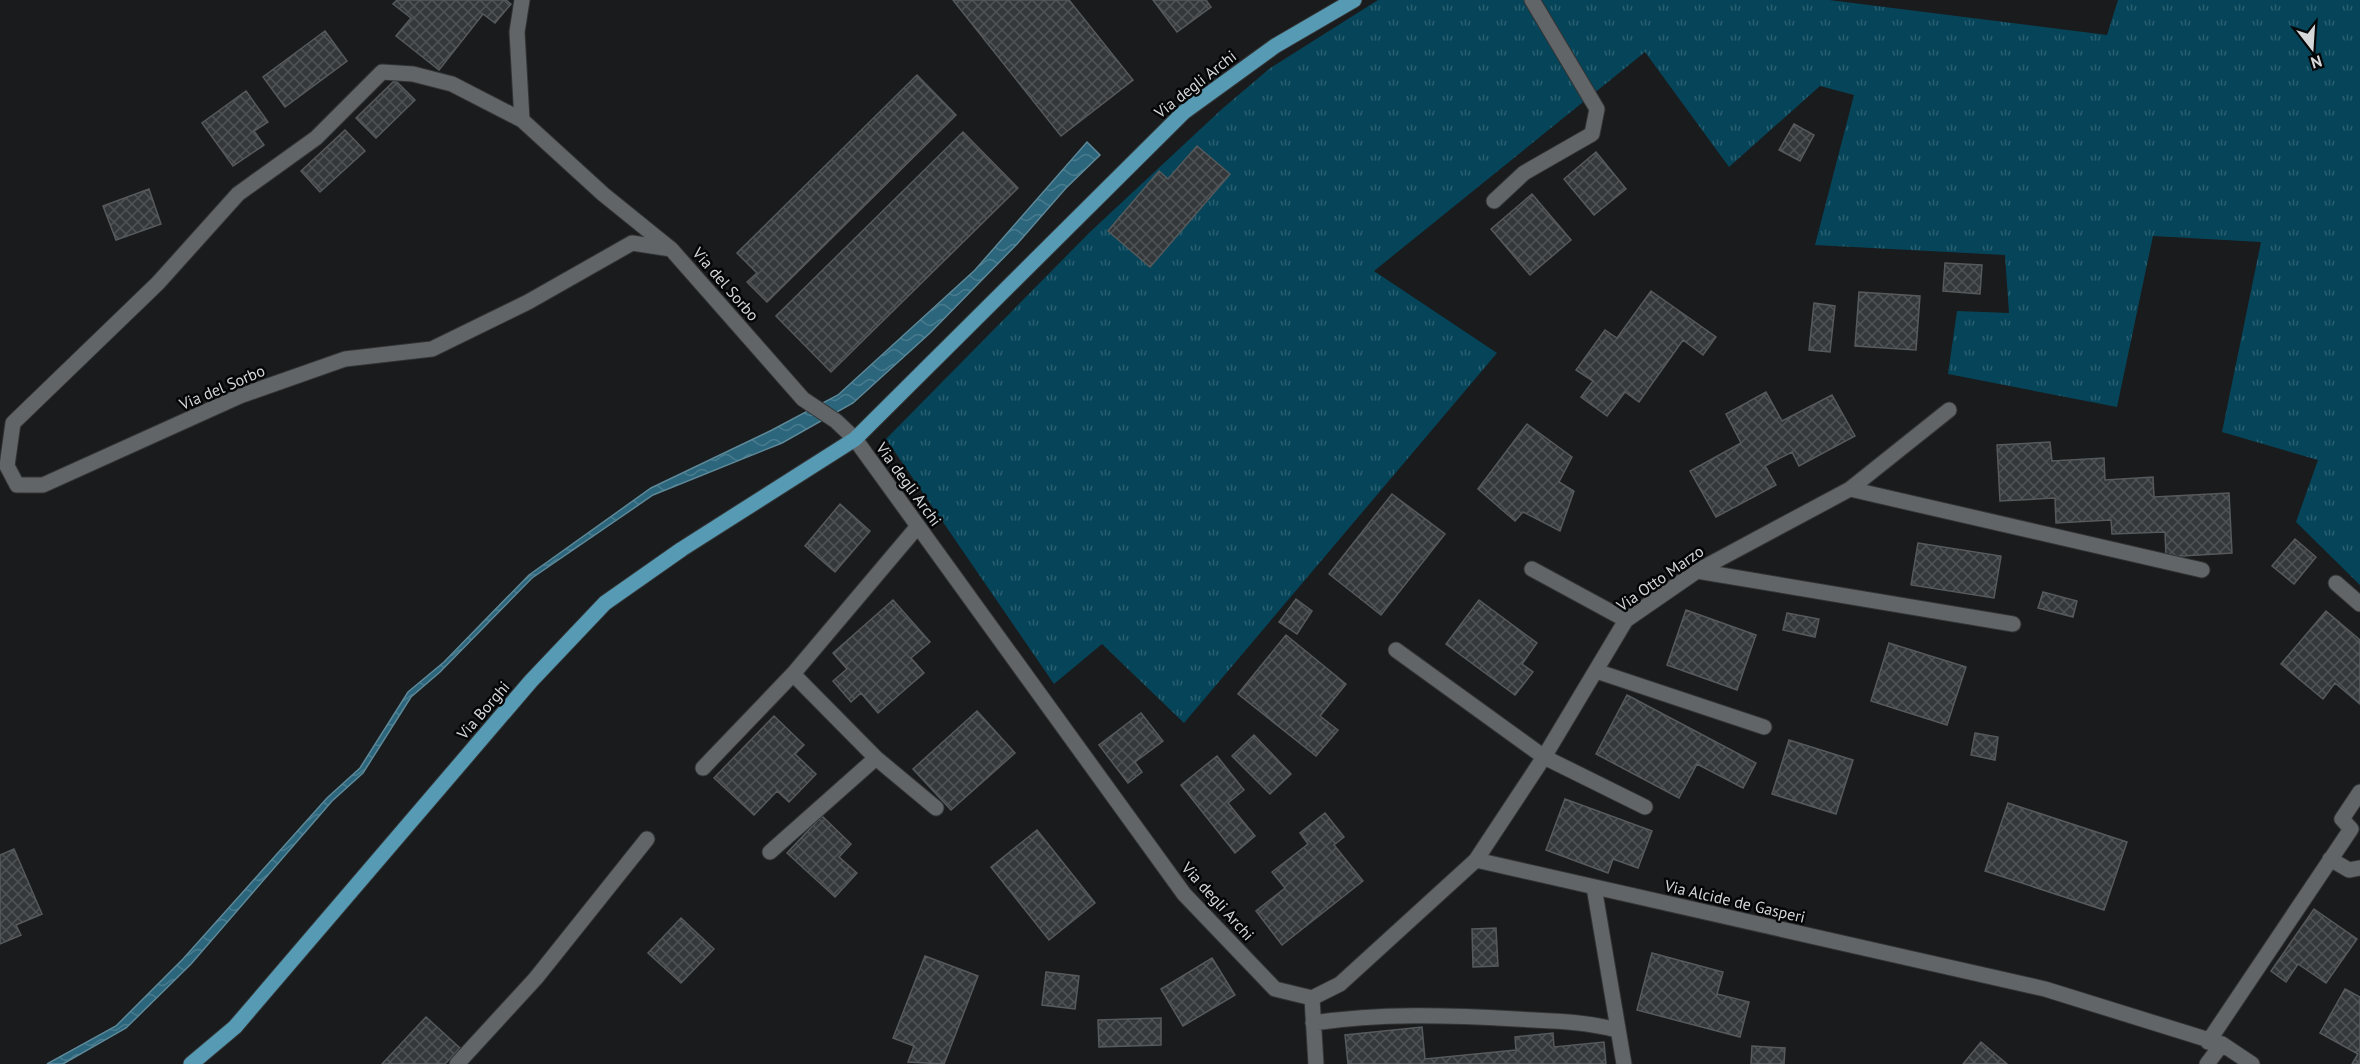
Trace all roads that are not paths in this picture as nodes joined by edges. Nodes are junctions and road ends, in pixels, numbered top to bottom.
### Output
1 (522, 0) edge
2 (1532, 0) edge
3 (1342, 3) edge
4 (522, 120) junction
5 (1494, 201) dead end
6 (671, 249) junction
7 (1949, 410) dead end
8 (855, 439) junction
9 (1850, 489) junction
10 (918, 526) junction
11 (1532, 569) dead end
12 (2202, 570) dead end
13 (1697, 571) junction
14 (2336, 583) dead end
15 (2360, 604) edge
16 (1626, 620) junction
17 (2013, 624) dead end
18 (1396, 650) dead end
19 (1596, 671) junction
20 (793, 674) junction
21 (1764, 727) dead end
22 (1545, 757) junction
23 (876, 758) junction
24 (703, 768) dead end
25 (2360, 792) edge
26 (1645, 807) dead end
27 (936, 808) dead end
28 (647, 839) dead end
29 (770, 852) dead end
30 (2330, 859) junction
31 (1476, 860) junction
32 (2360, 868) edge
33 (1594, 887) junction
34 (1312, 998) junction
35 (1313, 1023) junction
36 (1617, 1030) junction
37 (2215, 1043) junction
38 (191, 1064) edge
39 (457, 1064) edge
40 (1316, 1064) edge
41 (1624, 1064) edge
42 (2207, 1064) edge
43 (2252, 1064) edge

1 - 4 street
2 - 5 street
3 - 8 main road, Via degli Archi
4 - 6 street
4 - 6 street, Via del Sorbo
6 - 8 street, Via del Sorbo
7 - 9 street, Via Otto Marzo
8 - 10 street, Via degli Archi
8 - 38 main road, Via Borghi
9 - 12 street
9 - 13 street, Via Otto Marzo
10 - 20 street
10 - 34 street, Via degli Archi
11 - 16 street
13 - 16 street, Via Otto Marzo
13 - 17 street
14 - 15 street
16 - 19 street, Via Otto Marzo
18 - 22 street
19 - 21 street
19 - 22 street, Via Otto Marzo
20 - 23 street
20 - 24 street
22 - 26 street
22 - 31 street, Via Otto Marzo
23 - 27 street
23 - 29 street
25 - 30 street
28 - 39 street
30 - 32 street
30 - 37 street
31 - 33 street, Via Alcide de Gasperi
31 - 34 street
33 - 36 street
33 - 37 street, Via Alcide de Gasperi
34 - 35 street
35 - 36 street
35 - 40 street
36 - 41 street
37 - 42 street
37 - 43 street, Via Alcide de Gasperi

